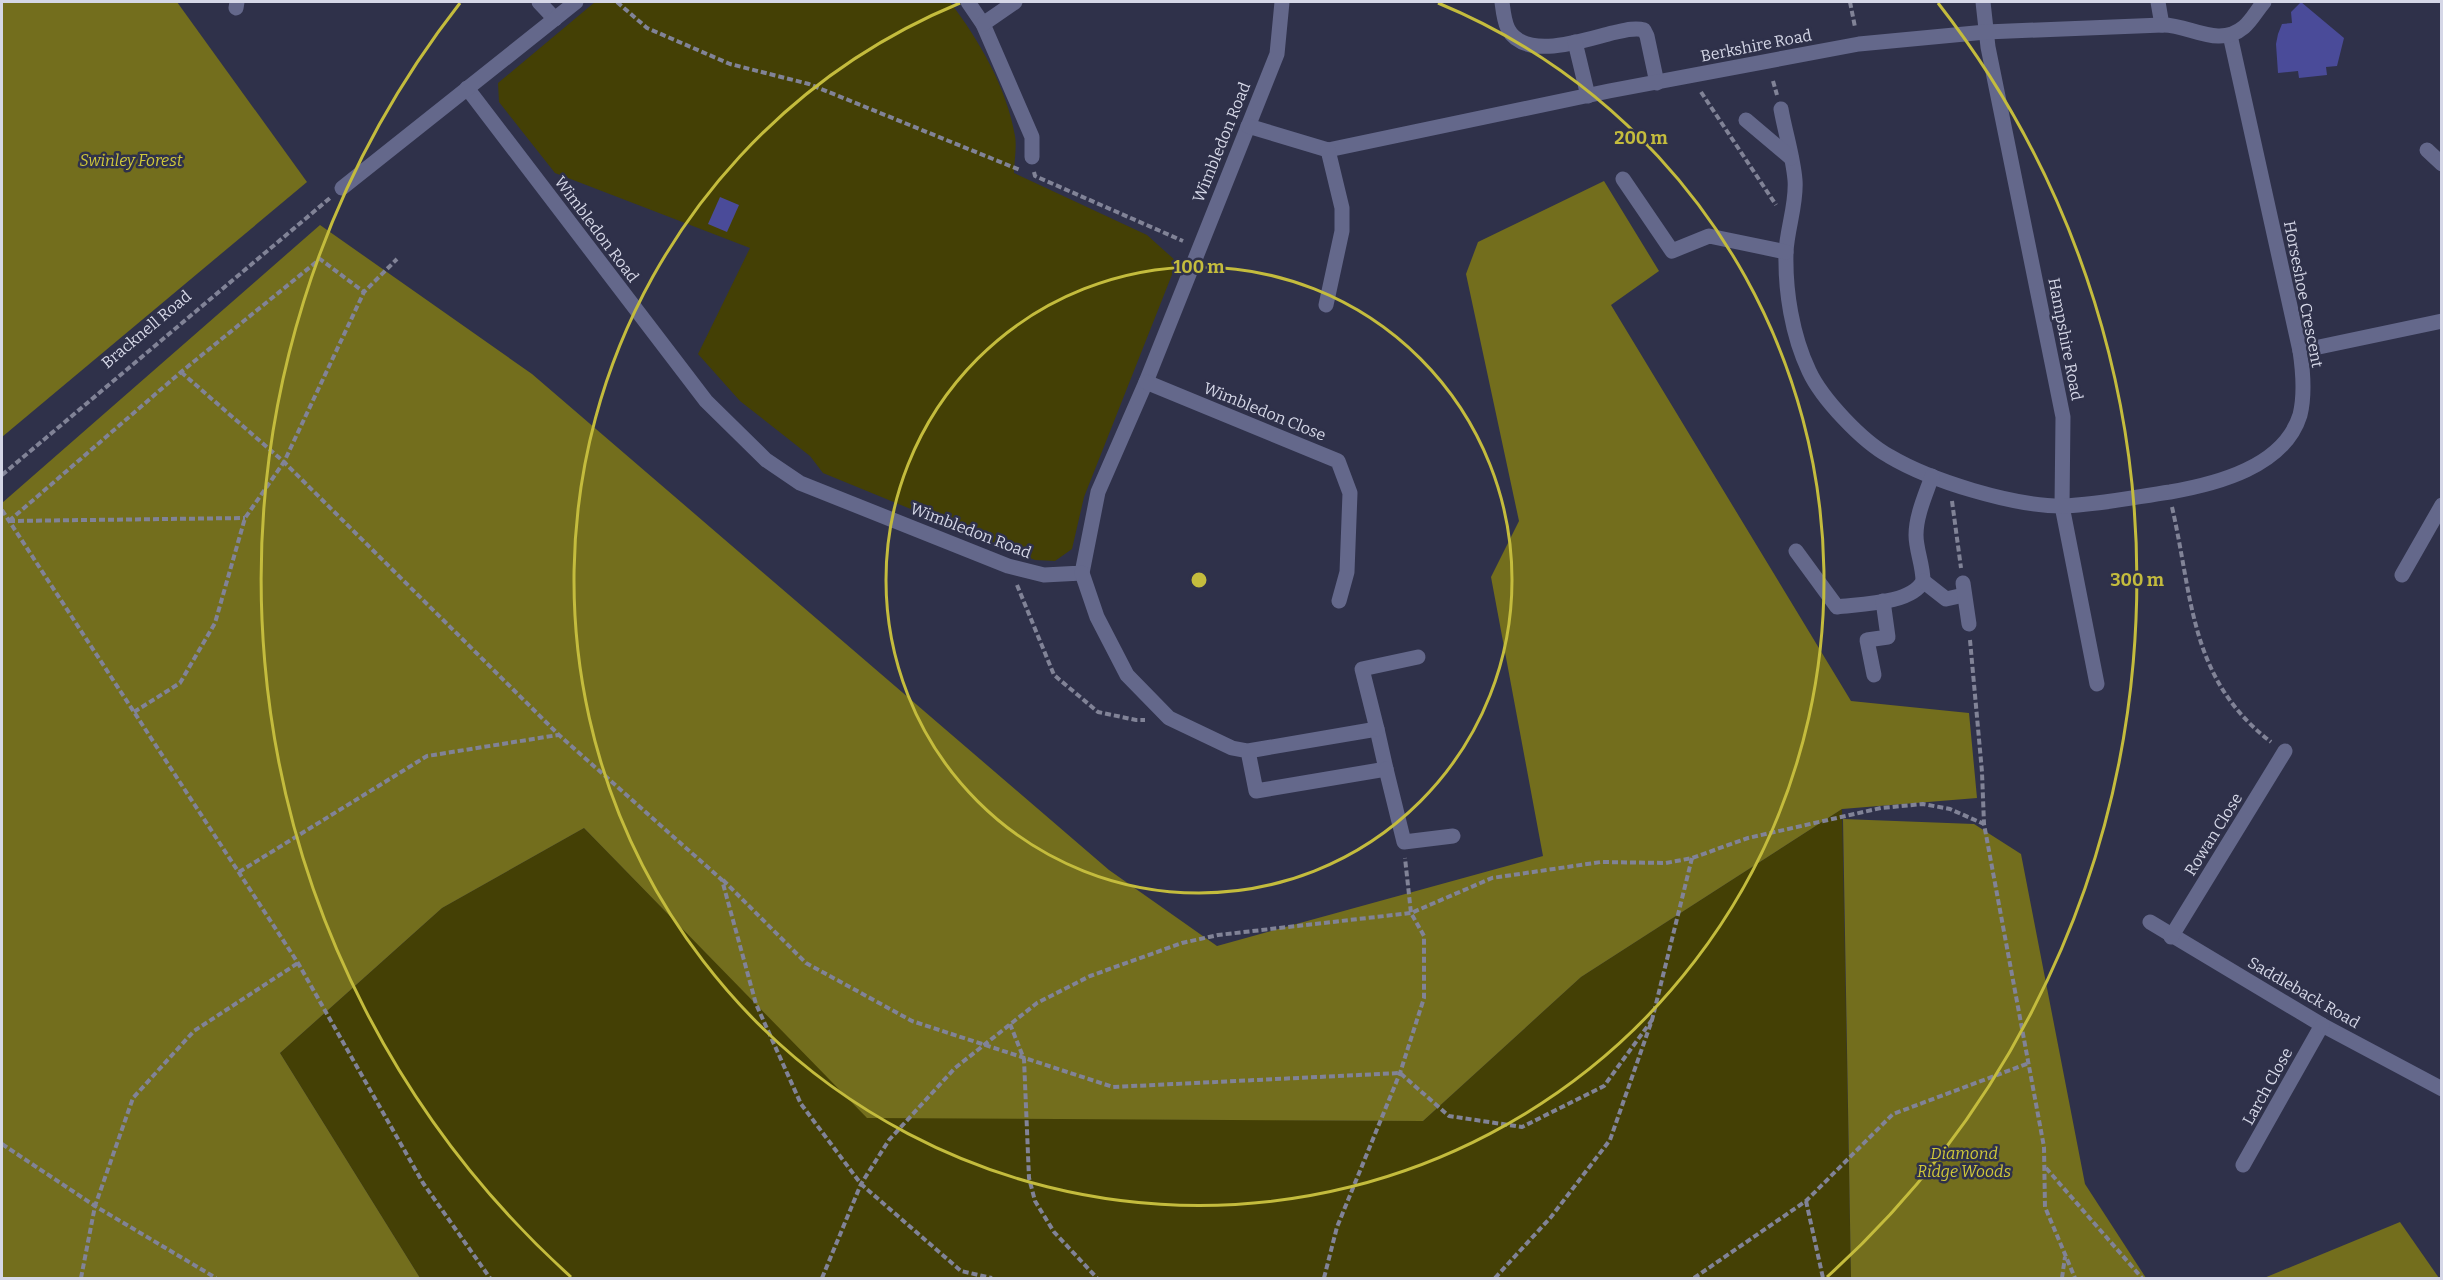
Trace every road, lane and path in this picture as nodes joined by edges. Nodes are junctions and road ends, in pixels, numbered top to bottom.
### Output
1 (539, 2) edge
2 (576, 2) edge
3 (617, 2) edge
4 (968, 2) edge
5 (1015, 2) edge
6 (1282, 2) edge
7 (1502, 2) edge
8 (1850, 2) edge
9 (1983, 2) edge
10 (2158, 2) edge
11 (2264, 2) edge
12 (555, 19) junction
13 (983, 24) junction
14 (2162, 25) junction
15 (1986, 32) junction
16 (2230, 35) junction
17 (1575, 42) junction
18 (1859, 44) junction
19 (1657, 83) junction
20 (467, 88) junction
21 (1701, 92) dead end
22 (1588, 96) junction
23 (1780, 109) dead end
24 (1746, 120) dead end
25 (1248, 126) junction
26 (1328, 150) junction
27 (2427, 150) dead end
28 (1032, 157) joint
29 (1791, 158) junction
30 (2442, 164) edge
31 (1035, 176) junction
32 (1623, 179) dead end
33 (342, 188) dead end
34 (314, 211) dead end
35 (1790, 226) junction
36 (1198, 247) junction
37 (1786, 252) junction
38 (397, 259) dead end
39 (364, 292) junction
40 (1326, 305) dead end
41 (2440, 327) edge
42 (2300, 351) junction
43 (181, 372) junction
44 (1146, 382) junction
45 (284, 462) junction
46 (2, 474) edge
47 (1932, 476) junction
48 (1956, 484) junction
49 (2169, 492) junction
50 (2442, 505) edge
51 (2062, 506) junction
52 (2, 510) edge
53 (245, 518) junction
54 (9, 521) junction
55 (1796, 551) dead end
56 (1008, 566) junction
57 (1082, 573) junction
58 (2402, 575) dead end
59 (1923, 581) junction
60 (1964, 589) junction
61 (1339, 601) dead end
62 (1878, 602) junction
63 (1969, 624) joint
64 (1418, 657) dead end
65 (1874, 675) dead end
66 (2097, 684) dead end
67 (134, 712) junction
68 (1169, 718) junction
69 (1377, 729) junction
70 (559, 735) junction
71 (2285, 751) joint
72 (1248, 752) junction
73 (1386, 769) junction
74 (1984, 824) junction
75 (1453, 836) dead end
76 (1404, 843) junction
77 (1692, 858) junction
78 (239, 872) junction
79 (722, 880) junction
80 (1411, 913) junction
81 (2150, 922) dead end
82 (2171, 937) junction
83 (298, 963) junction
84 (1652, 1020) junction
85 (1010, 1024) junction
86 (2322, 1025) junction
87 (984, 1045) junction
88 (1024, 1059) junction
89 (2029, 1062) junction
90 (1400, 1073) junction
91 (2440, 1086) edge
92 (2, 1144) edge
93 (2243, 1165) dead end
94 (2045, 1168) junction
95 (861, 1184) junction
96 (1806, 1201) junction
97 (95, 1206) junction
98 (2065, 1256) junction
99 (81, 1278) edge
100 (216, 1278) edge
101 (490, 1278) edge
102 (822, 1278) edge
103 (992, 1278) edge
104 (1096, 1278) edge
105 (1324, 1278) edge
106 (1495, 1278) edge
107 (1694, 1278) edge
108 (1823, 1278) edge
109 (2062, 1278) edge
110 (2075, 1278) edge
111 (2142, 1278) edge

1 - 12 street
2 - 12 street
3 - 31 path
4 - 13 street
5 - 13 street
6 - 25 street, Wimbledon Road
7 - 17 street
8 - 18 path
9 - 15 street, Hampshire Road
10 - 14 street
11 - 16 street
12 - 20 street
13 - 28 street
14 - 15 street, Berkshire Road
14 - 16 street, Berkshire Road
15 - 18 street, Berkshire Road
15 - 51 street, Hampshire Road
16 - 42 street, Horseshoe Crescent
17 - 19 street
17 - 22 street
18 - 19 street, Berkshire Road
19 - 22 street, Berkshire Road
20 - 33 street
20 - 56 street, Wimbledon Road
21 - 35 path
22 - 26 street, Berkshire Road
23 - 29 street, Horseshoe Crescent
24 - 29 street
25 - 26 street, Berkshire Road
25 - 36 street, Wimbledon Road
26 - 40 street
27 - 30 street
28 - 31 path
29 - 35 street, Horseshoe Crescent
31 - 36 path
32 - 37 street
34 - 46 path, Bracknell Road
35 - 37 street, Horseshoe Crescent
36 - 44 street, Wimbledon Road
37 - 47 street, Horseshoe Crescent
38 - 39 path
39 - 43 path
39 - 45 path
41 - 42 street
42 - 49 street, Horseshoe Crescent
43 - 45 path
43 - 54 path
44 - 57 street, Wimbledon Road
44 - 61 street, Wimbledon Close
45 - 53 path
45 - 70 path
47 - 48 street, Horseshoe Crescent
47 - 59 street
48 - 51 street, Horseshoe Crescent
48 - 60 path
49 - 51 street, Horseshoe Crescent
49 - 71 path
50 - 58 street
51 - 66 street, Hampshire Road
52 - 54 path
53 - 54 path
53 - 67 path
54 - 67 path
55 - 62 street
56 - 57 street, Wimbledon Road
56 - 68 path
57 - 68 street
59 - 60 street
59 - 62 street
60 - 63 street
62 - 65 street
63 - 74 path
64 - 69 street
67 - 78 path
68 - 72 street
69 - 72 street
69 - 73 street
70 - 78 path
70 - 79 path
71 - 82 street, Rowan Close
72 - 73 street
73 - 76 street
74 - 77 path
74 - 89 path
75 - 76 street
76 - 80 path
77 - 80 path
77 - 84 path
78 - 83 path
79 - 87 path
79 - 95 path
80 - 85 path
80 - 90 path
81 - 82 street, Saddleback Road
82 - 86 street, Saddleback Road
83 - 97 path
83 - 101 path
84 - 90 path
84 - 106 path
85 - 87 path
85 - 88 path
86 - 91 street, Saddleback Road
86 - 93 street, Larch Close
87 - 88 path
87 - 95 path
88 - 90 path
88 - 104 path
89 - 94 path
89 - 96 path
90 - 105 path
92 - 97 path
94 - 98 path
94 - 111 path
95 - 102 path
95 - 103 path
96 - 107 path
96 - 108 path
97 - 99 path
97 - 100 path
98 - 109 path
98 - 110 path

